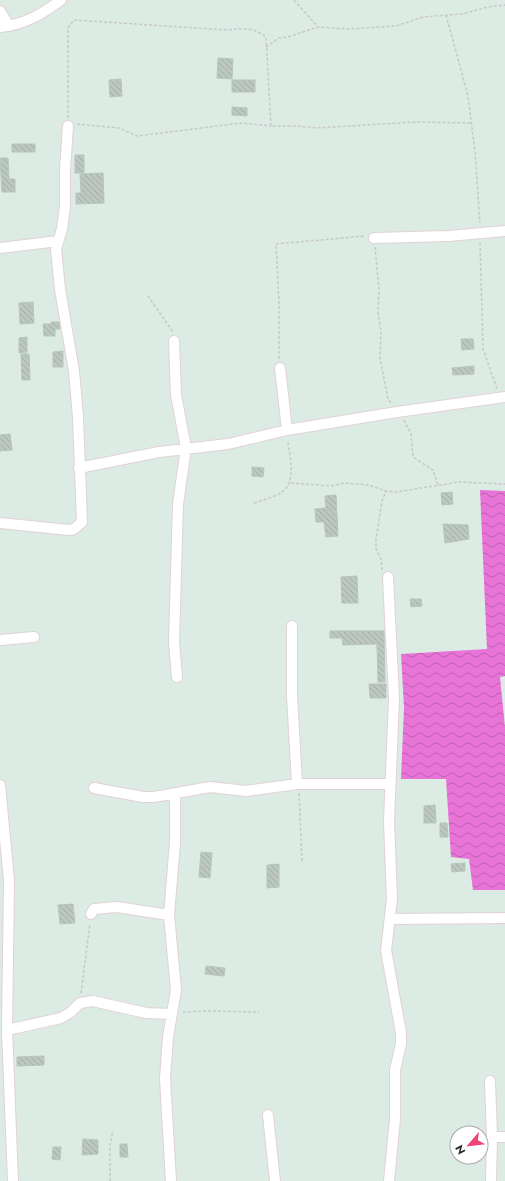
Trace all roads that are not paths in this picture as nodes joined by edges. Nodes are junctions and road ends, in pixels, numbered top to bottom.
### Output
1 (61, 0) edge
2 (0, 11) edge
3 (5, 27) edge
4 (68, 126) road end
5 (505, 231) edge
6 (374, 238) road end
7 (58, 241) junction
8 (0, 248) edge
9 (174, 341) road end
10 (280, 368) road end
11 (502, 397) edge
12 (287, 430) junction
13 (186, 448) junction
14 (79, 468) junction
15 (0, 523) edge
16 (388, 577) road end
17 (292, 626) dead end
18 (34, 637) dead end
19 (0, 640) edge
20 (177, 677) dead end
21 (297, 784) junction
22 (390, 784) junction
23 (0, 785) edge
24 (94, 788) dead end
25 (175, 794) junction
26 (91, 914) road end
27 (169, 916) junction
28 (505, 918) edge
29 (390, 919) junction
30 (172, 1014) junction
31 (7, 1030) junction
32 (490, 1081) dead end
33 (268, 1115) dead end
34 (492, 1137) junction
35 (505, 1138) edge
36 (13, 1181) edge
37 (171, 1181) edge
38 (275, 1181) edge
39 (389, 1181) edge
40 (491, 1181) edge

1 - 3 street
2 - 3 street
4 - 7 street
5 - 6 street
7 - 8 street
7 - 14 street
9 - 13 street
10 - 12 street
11 - 12 street
12 - 13 street
13 - 14 street
13 - 20 street
14 - 15 street
16 - 22 street
17 - 21 street
18 - 19 street
21 - 22 street
21 - 25 street
22 - 29 street
23 - 31 street
24 - 25 street
25 - 27 street
26 - 27 street
27 - 30 street
28 - 29 street
29 - 39 street
30 - 31 street
30 - 37 street
31 - 36 street
32 - 34 street
33 - 38 street
34 - 35 street
34 - 40 street

